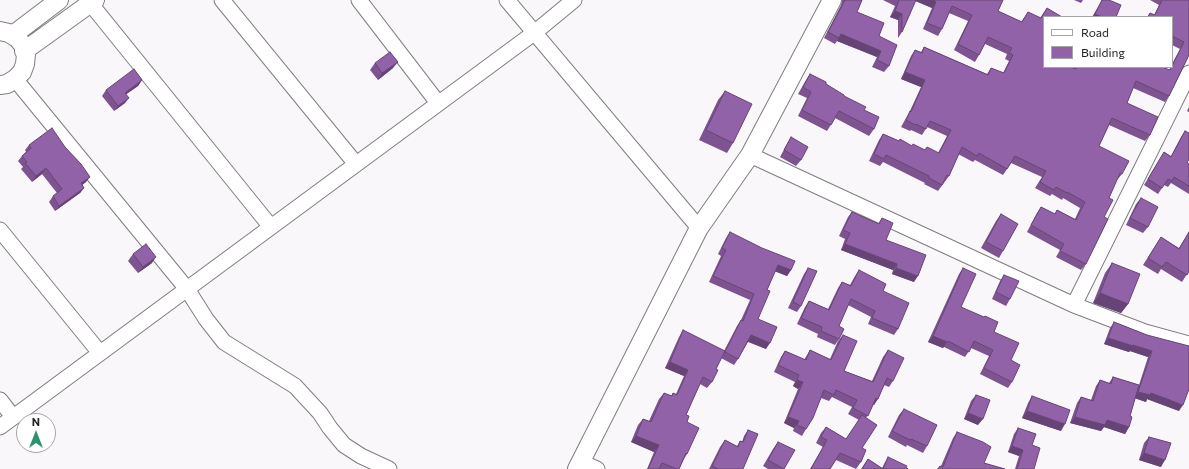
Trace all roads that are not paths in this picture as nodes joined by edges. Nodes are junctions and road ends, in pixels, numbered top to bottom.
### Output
1 (59, 0) edge
2 (222, 0) edge
3 (359, 0) edge
4 (507, 0) edge
5 (574, 0) edge
6 (832, 0) edge
7 (93, 2) edge
8 (6, 33) edge
9 (534, 33) junction
10 (24, 51) junction
11 (1189, 73) edge
12 (8, 82) edge
13 (438, 103) junction
14 (750, 155) junction
15 (356, 164) junction
16 (271, 227) junction
17 (699, 228) junction
18 (0, 230) edge
19 (187, 289) junction
20 (1074, 305) junction
21 (1189, 344) edge
22 (100, 353) junction
23 (0, 400) edge
24 (13, 417) junction
25 (0, 426) edge
26 (579, 465) edge
27 (389, 469) edge
28 (597, 469) edge

1 - 8 street
2 - 15 street
3 - 13 street
4 - 9 street
5 - 9 street
6 - 14 street
7 - 10 street
7 - 16 street
8 - 10 street
9 - 13 street
9 - 17 street
10 - 12 street
11 - 20 street
12 - 19 street
13 - 15 street
14 - 17 street
14 - 20 street
15 - 16 street
16 - 19 street
17 - 26 street
18 - 22 street
19 - 22 street
19 - 27 street
20 - 21 street
22 - 24 street
23 - 24 street
24 - 25 street
26 - 28 street

